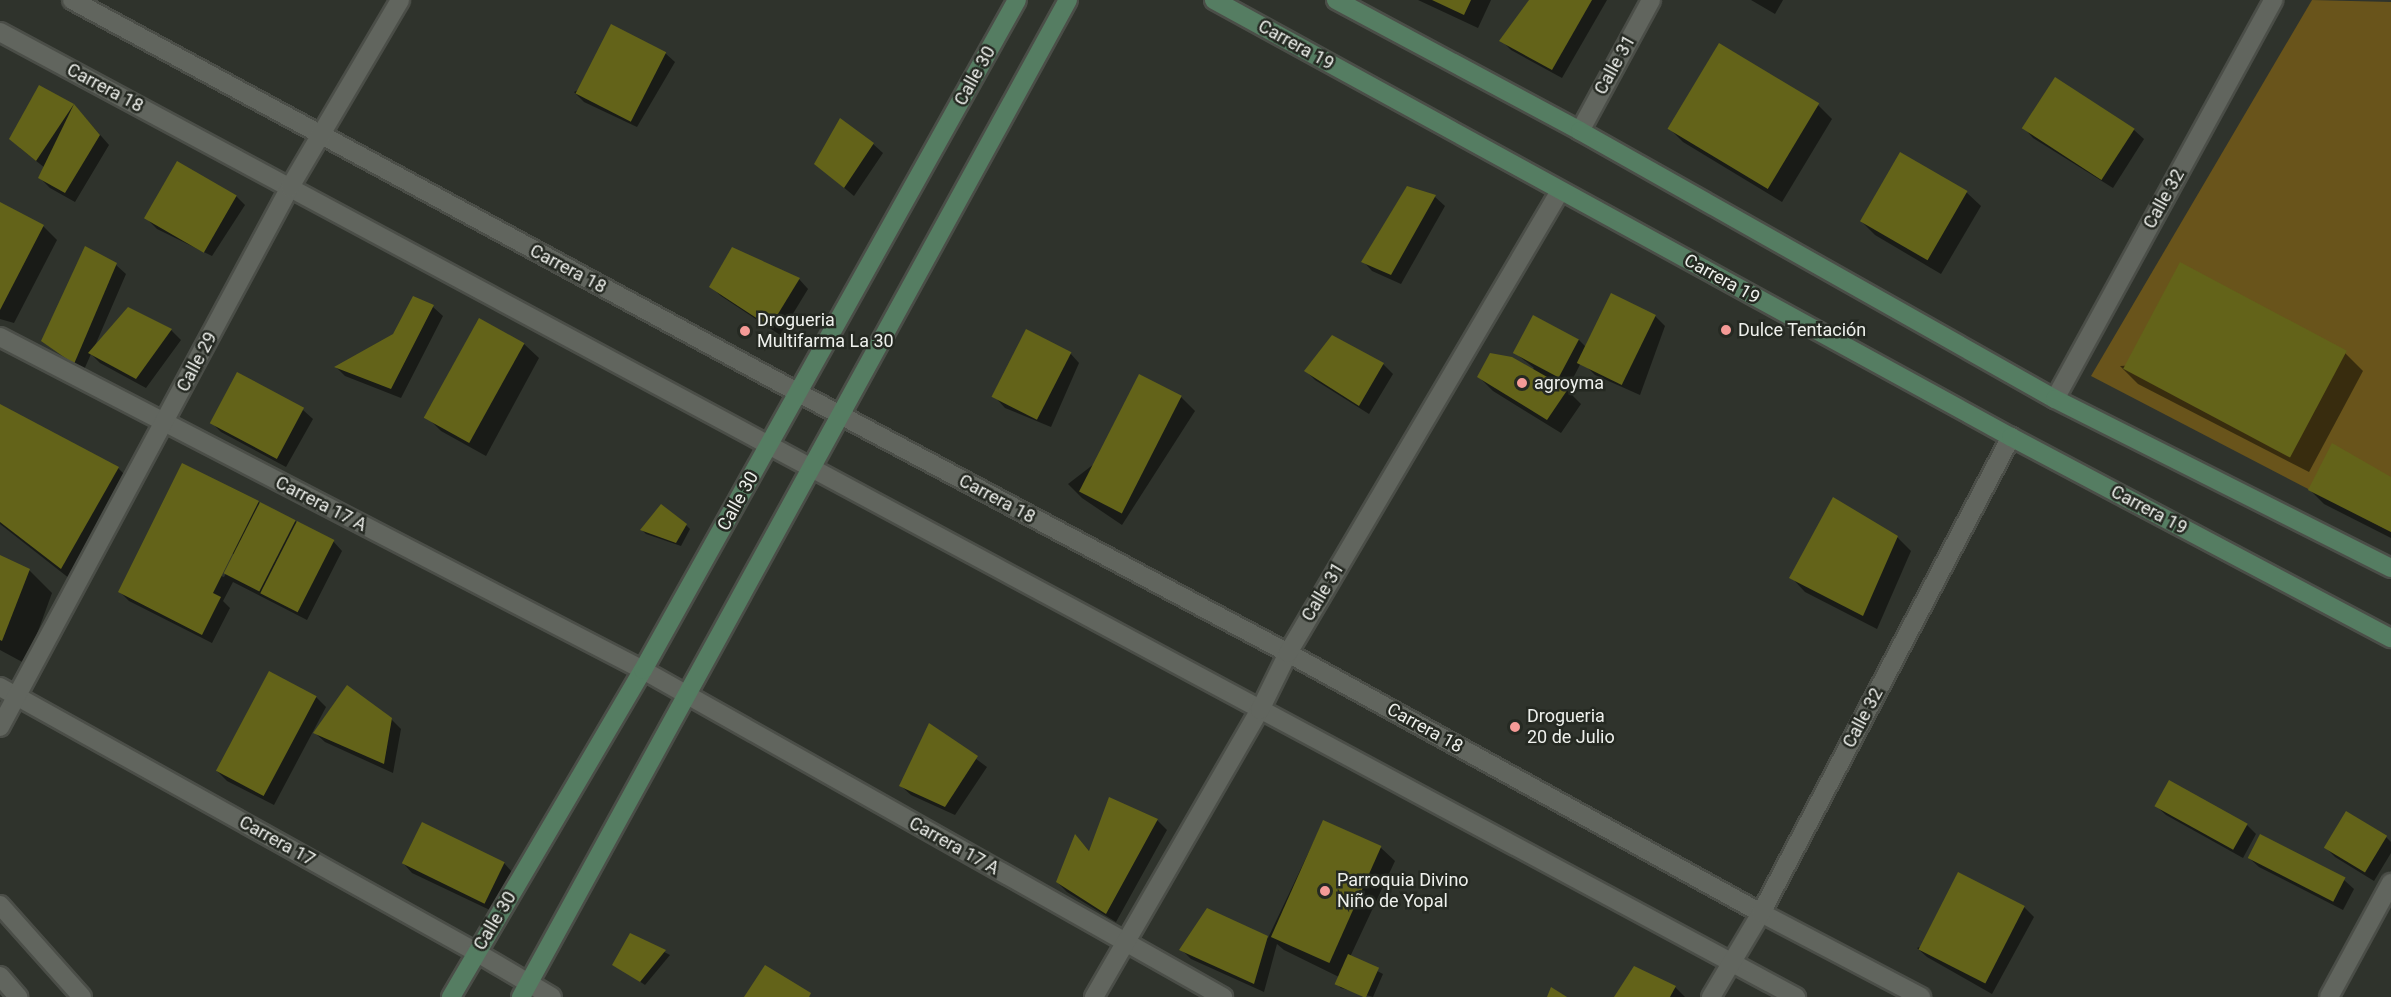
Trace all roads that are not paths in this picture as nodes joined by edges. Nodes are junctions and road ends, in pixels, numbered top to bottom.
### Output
1 (72, 0) edge
2 (400, 0) edge
3 (1017, 0) edge
4 (1068, 0) edge
5 (1214, 0) edge
6 (1336, 0) edge
7 (1651, 0) edge
8 (2272, 0) edge
9 (0, 32) edge
10 (1580, 131) junction
11 (321, 134) junction
12 (290, 187) junction
13 (1560, 191) junction
14 (0, 338) edge
15 (797, 392) junction
16 (2055, 399) junction
17 (840, 416) junction
18 (165, 423) junction
19 (2011, 437) junction
20 (769, 446) junction
21 (811, 469) junction
22 (2391, 568) edge
23 (2391, 638) edge
24 (1288, 653) junction
25 (643, 670) junction
26 (0, 687) edge
27 (685, 695) junction
28 (18, 698) junction
29 (1260, 710) junction
30 (0, 727) edge
31 (2391, 883) edge
32 (0, 905) edge
33 (1761, 914) junction
34 (1125, 942) junction
35 (476, 952) junction
36 (1731, 963) junction
37 (0, 976) edge
38 (525, 990) edge
39 (18, 997) edge
40 (82, 997) edge
41 (451, 997) edge
42 (552, 997) edge
43 (1095, 997) edge
44 (1223, 997) edge
45 (1711, 997) edge
46 (1796, 997) edge
47 (1921, 997) edge
48 (2329, 997) edge

1 - 11 street, Carrera 18
2 - 11 street, Calle 29
3 - 15 main road, Calle 30
4 - 17 main road
5 - 13 main road, Carrera 19
6 - 10 main road
7 - 10 street, Calle 31
8 - 16 street, Calle 32
9 - 12 street, Carrera 18
10 - 16 main road
11 - 12 street, Calle 29
11 - 15 street, Carrera 18
12 - 18 street, Calle 29
12 - 20 street, Carrera 18
13 - 19 main road, Carrera 19
13 - 24 street, Calle 31
14 - 18 street, Carrera 17 A
15 - 17 street, Carrera 18
15 - 20 main road, Calle 30
16 - 22 main road
17 - 21 main road
17 - 24 street, Carrera 18
18 - 25 street, Carrera 17 A
18 - 28 street, Calle 29
19 - 23 main road, Carrera 19
19 - 33 street, Calle 32
20 - 21 street, Carrera 18
20 - 25 main road, Calle 30
21 - 27 main road
21 - 29 street, Carrera 18
24 - 29 street, Calle 31
24 - 33 street, Carrera 18
25 - 27 street, Carrera 17 A
25 - 35 main road, Calle 30
26 - 28 street, Carrera 17
27 - 34 street, Carrera 17 A
27 - 38 main road
28 - 30 street, Calle 29
28 - 35 street, Carrera 17
29 - 34 street, Calle 31
29 - 36 street, Carrera 18
31 - 48 street
32 - 40 street
33 - 36 street, Calle 32
33 - 47 street, Carrera 18
34 - 43 street, Calle 31
34 - 44 street, Carrera 17 A
35 - 38 street, Carrera 17
35 - 41 main road, Calle 30
36 - 45 street, Calle 32
36 - 46 street, Carrera 18
37 - 39 street
38 - 42 street, Carrera 17

